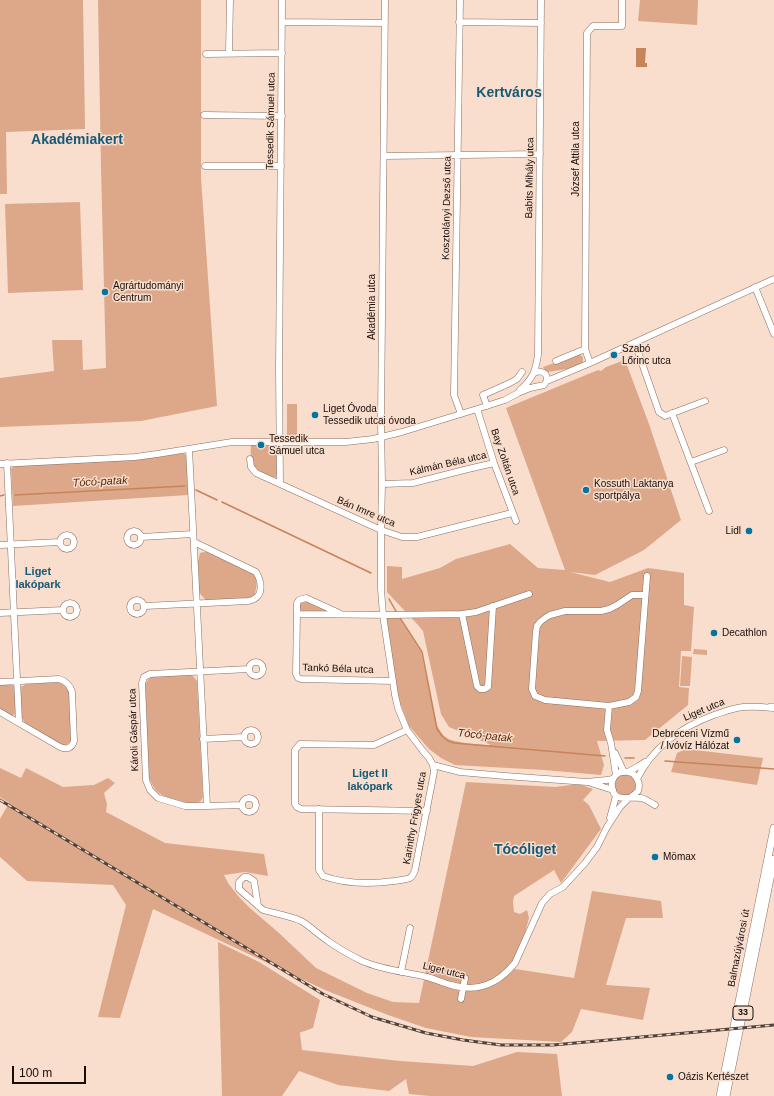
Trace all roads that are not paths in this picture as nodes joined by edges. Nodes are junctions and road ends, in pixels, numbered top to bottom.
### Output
1 (230, 0) edge
2 (282, 0) edge
3 (385, 0) edge
4 (460, 0) edge
5 (542, 0) edge
6 (622, 0) edge
7 (282, 22) junction
8 (459, 22) junction
9 (385, 23) junction
10 (541, 23) junction
11 (230, 53) junction
12 (282, 53) junction
13 (206, 54) dead end
14 (204, 115) dead end
15 (282, 116) junction
16 (540, 154) junction
17 (458, 155) junction
18 (384, 156) junction
19 (204, 166) dead end
20 (281, 166) junction
21 (774, 279) edge
22 (755, 287) junction
23 (774, 334) edge
24 (635, 342) junction
25 (585, 349) junction
26 (538, 355) junction
27 (556, 360) dead end
28 (590, 363) junction
29 (522, 372) dead end
30 (544, 373) junction
31 (566, 373) junction
32 (533, 376) junction
33 (547, 381) junction
34 (537, 386) junction
35 (518, 393) junction
36 (705, 401) dead end
37 (487, 406) junction
38 (477, 410) junction
39 (672, 413) junction
40 (461, 414) junction
41 (381, 437) junction
42 (280, 442) junction
43 (189, 449) junction
44 (724, 450) dead end
45 (250, 459) dead end
46 (691, 462) junction
47 (7, 463) junction
48 (494, 463) junction
49 (0, 464) edge
50 (280, 484) junction
51 (382, 484) junction
52 (709, 511) dead end
53 (512, 513) junction
54 (516, 521) dead end
55 (381, 530) junction
56 (193, 534) junction
57 (141, 537) dead end
58 (59, 542) dead end
59 (194, 542) junction
60 (11, 544) junction
61 (0, 545) edge
62 (646, 576) dead end
63 (529, 594) dead end
64 (645, 595) junction
65 (196, 604) junction
66 (144, 606) dead end
67 (493, 606) junction
68 (63, 610) dead end
69 (14, 612) junction
70 (0, 613) edge
71 (297, 614) junction
72 (341, 614) junction
73 (462, 614) junction
74 (383, 615) junction
75 (249, 669) dead end
76 (200, 671) junction
77 (393, 680) junction
78 (18, 681) junction
79 (0, 682) edge
80 (609, 706) junction
81 (773, 707) edge
82 (0, 712) edge
83 (20, 722) junction
84 (407, 730) junction
85 (244, 737) dead end
86 (203, 739) junction
87 (611, 743) junction
88 (651, 757) junction
89 (433, 765) junction
90 (626, 772) junction
91 (615, 777) junction
92 (637, 779) junction
93 (587, 782) junction
94 (639, 788) junction
95 (614, 793) junction
96 (630, 798) junction
97 (242, 805) dead end
98 (207, 806) junction
99 (319, 809) junction
100 (427, 810) junction
101 (607, 827) junction
102 (774, 828) edge
103 (774, 859) edge
104 (258, 906) junction
105 (410, 928) dead end
106 (401, 972) junction
107 (465, 978) dead end
108 (463, 987) junction
109 (461, 999) dead end
110 (720, 1096) edge
111 (726, 1096) edge

1 - 11 street
2 - 7 street, Tessedik Sámuel utca
3 - 9 street, Akadémia utca
4 - 8 street, Kosztolányi Dezső utca
5 - 10 street, Babits Mihály utca
6 - 25 street, József Attila utca
7 - 9 street
7 - 12 street, Tessedik Sámuel utca
8 - 10 street
8 - 17 street, Kosztolányi Dezső utca
9 - 18 street, Akadémia utca
10 - 16 street, Babits Mihály utca
11 - 12 street
11 - 13 street
12 - 15 street, Tessedik Sámuel utca
14 - 15 street
15 - 20 street, Tessedik Sámuel utca
16 - 17 street
16 - 26 street, Babits Mihály utca
17 - 18 street
17 - 40 street, Kosztolányi Dezső utca
18 - 41 street, Akadémia utca
19 - 20 street
20 - 42 street, Tessedik Sámuel utca
21 - 22 street
22 - 23 street
22 - 24 street
24 - 28 street
24 - 39 street
25 - 27 street
25 - 28 street
26 - 30 street, Babits Mihály utca
26 - 32 street, Babits Mihály utca
28 - 31 street
29 - 37 street
30 - 31 street
30 - 32 street
30 - 33 street
31 - 33 street
32 - 34 street
32 - 35 street
33 - 34 street
34 - 35 street
35 - 37 street
36 - 39 street
37 - 38 street
38 - 40 street
38 - 48 street, Bay Zoltán utca
39 - 46 street
40 - 41 street
41 - 42 street
41 - 51 street, Akadémia utca
42 - 43 street
42 - 50 street, Tessedik Sámuel utca
43 - 47 street
43 - 56 street
44 - 46 street
45 - 50 street, Bán Imre utca
46 - 52 street
47 - 49 street
47 - 60 street
48 - 51 street, Kálmán Béla utca
48 - 53 street, Bay Zoltán utca
50 - 55 street, Bán Imre utca
51 - 55 street, Akadémia utca
53 - 54 street, Bay Zoltán utca
53 - 55 street, Bán Imre utca
55 - 74 street, Akadémia utca
56 - 57 street
56 - 59 street
58 - 60 street
59 - 65 street
59 - 65 street
60 - 61 street
60 - 69 street
62 - 64 street
63 - 67 street, Tankó Béla utca
64 - 80 street
64 - 80 street
65 - 66 street
65 - 76 street
67 - 73 street, Tankó Béla utca
67 - 73 street
68 - 69 street
69 - 70 street
69 - 78 street
71 - 72 street, Tankó Béla utca
71 - 72 street, Tankó Béla utca
71 - 77 street, Tankó Béla utca
72 - 74 street, Tankó Béla utca
73 - 74 street, Tankó Béla utca
74 - 77 street, Karinthy Frigyes utca
75 - 76 street, Károli Gáspár utca
76 - 86 street
76 - 98 street, Károli Gáspár utca
77 - 84 street, Karinthy Frigyes utca
78 - 79 street
78 - 83 street
78 - 83 street
80 - 87 street
81 - 88 street, Liget utca
82 - 83 street
84 - 89 street, Karinthy Frigyes utca
84 - 99 street
85 - 86 street
86 - 98 street
87 - 90 street
87 - 91 street
88 - 90 street, Liget utca
88 - 92 street, Liget utca
89 - 93 street
89 - 100 street, Karinthy Frigyes utca
90 - 91 street
90 - 92 street
91 - 93 street
91 - 95 street
92 - 94 street
93 - 95 street
94 - 96 street
94 - 96 street
95 - 96 street
95 - 101 street, Liget utca
96 - 101 street, Liget utca
97 - 98 street, Károli Gáspár utca
99 - 100 street
99 - 100 street, Karinthy Frigyes utca
101 - 108 street, Liget utca
102 - 110 main road, Balmazújvárosi út / 33
103 - 111 main road, Balmazújvárosi út / 33
104 - 104 street, Liget utca
104 - 106 street, Liget utca
105 - 106 street
106 - 108 street, Liget utca
107 - 108 street
108 - 109 street

